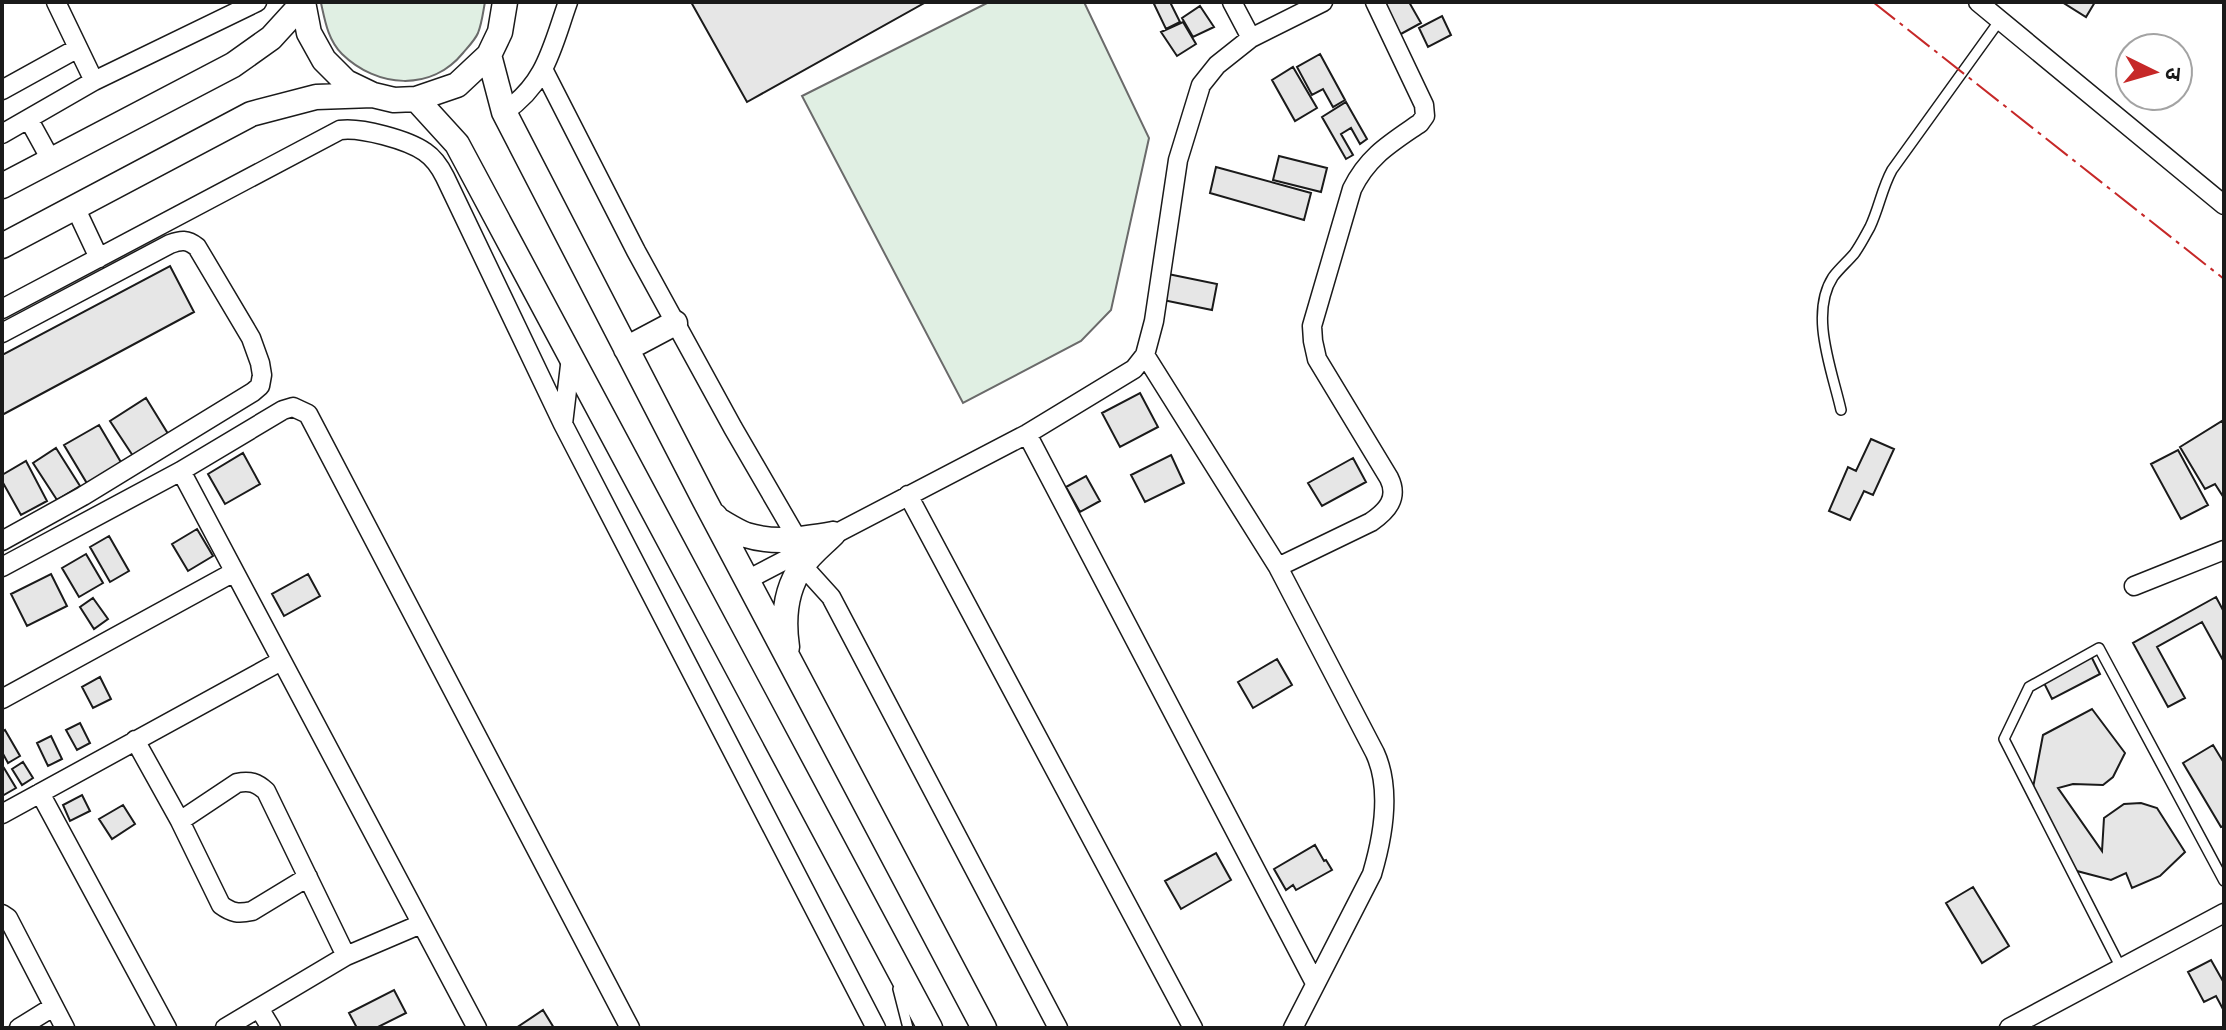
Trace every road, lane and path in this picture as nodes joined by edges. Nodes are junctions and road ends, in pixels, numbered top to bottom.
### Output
1 (56, 2) edge
2 (257, 2) edge
3 (303, 2) edge
4 (568, 2) edge
5 (1232, 2) edge
6 (1323, 2) edge
7 (1375, 2) edge
8 (1978, 2) edge
9 (507, 4) edge
10 (2000, 20) junction
11 (1251, 38) junction
12 (78, 48) junction
13 (489, 55) junction
14 (543, 69) junction
15 (94, 81) junction
16 (2, 90) edge
17 (373, 95) junction
18 (416, 99) junction
19 (504, 112) junction
20 (29, 120) junction
21 (2, 134) edge
22 (51, 160) junction
23 (2, 186) edge
24 (2224, 205) edge
25 (75, 207) junction
26 (2, 246) edge
27 (99, 258) junction
28 (2, 309) edge
29 (675, 323) junction
30 (2, 333) edge
31 (626, 349) junction
32 (1145, 355) junction
33 (571, 357) junction
34 (1841, 410) dead end
35 (563, 424) junction
36 (1027, 434) junction
37 (181, 471) junction
38 (908, 495) junction
39 (705, 501) junction
40 (833, 534) junction
41 (798, 540) junction
42 (2, 541) edge
43 (2224, 550) edge
44 (802, 565) junction
45 (2, 567) edge
46 (1278, 567) junction
47 (234, 572) junction
48 (747, 580) junction
49 (2134, 586) dead end
50 (281, 661) junction
51 (790, 662) junction
52 (2, 699) edge
53 (135, 740) junction
54 (40, 793) junction
55 (2, 814) edge
56 (180, 821) junction
57 (308, 877) junction
58 (2224, 881) edge
59 (2224, 913) edge
60 (2, 914) edge
61 (421, 924) junction
62 (346, 956) junction
63 (891, 956) junction
64 (2121, 968) junction
65 (1315, 983) junction
66 (53, 1007) junction
67 (259, 1008) junction
68 (19, 1028) edge
69 (65, 1028) edge
70 (167, 1028) edge
71 (225, 1028) edge
72 (271, 1028) edge
73 (477, 1028) edge
74 (630, 1028) edge
75 (876, 1028) edge
76 (908, 1028) edge
77 (930, 1028) edge
78 (984, 1028) edge
79 (1058, 1028) edge
80 (1193, 1028) edge
81 (1293, 1028) edge
82 (2009, 1028) edge

1 - 12 street
2 - 15 street
3 - 17 street
3 - 22 street
4 - 14 street
5 - 11 street
6 - 11 street
7 - 46 street
8 - 10 street
9 - 13 street
10 - 24 street
10 - 34 lane
11 - 32 street
12 - 15 street
12 - 16 street
13 - 18 street
13 - 19 street
14 - 19 street
14 - 29 street
15 - 20 street
17 - 18 street
17 - 25 street
18 - 33 street
19 - 31 street
20 - 21 street
20 - 22 street
22 - 23 street
25 - 26 street
25 - 27 street
27 - 28 street
27 - 35 street
29 - 31 street
29 - 41 street
30 - 42 street
31 - 39 street
32 - 36 street
32 - 46 street
33 - 35 street
33 - 63 street
35 - 75 street
36 - 38 street
36 - 65 street
37 - 45 street
37 - 47 street
37 - 74 street
38 - 40 street
38 - 80 street
39 - 41 street
39 - 48 street
40 - 41 street
40 - 44 street
40 - 48 street
43 - 49 street
44 - 51 street
44 - 79 street
46 - 65 street
47 - 50 street
47 - 52 street
48 - 51 street
50 - 53 street
50 - 61 street
51 - 78 street
53 - 54 street
53 - 56 street
54 - 55 street
54 - 70 street
56 - 57 street
56 - 57 street
57 - 62 street
58 - 64 lane
59 - 64 street
60 - 66 street
61 - 62 street
61 - 73 street
62 - 67 street
63 - 76 lane
63 - 77 street
64 - 82 street
65 - 81 street
66 - 68 street
66 - 69 street
67 - 71 street
67 - 72 street

